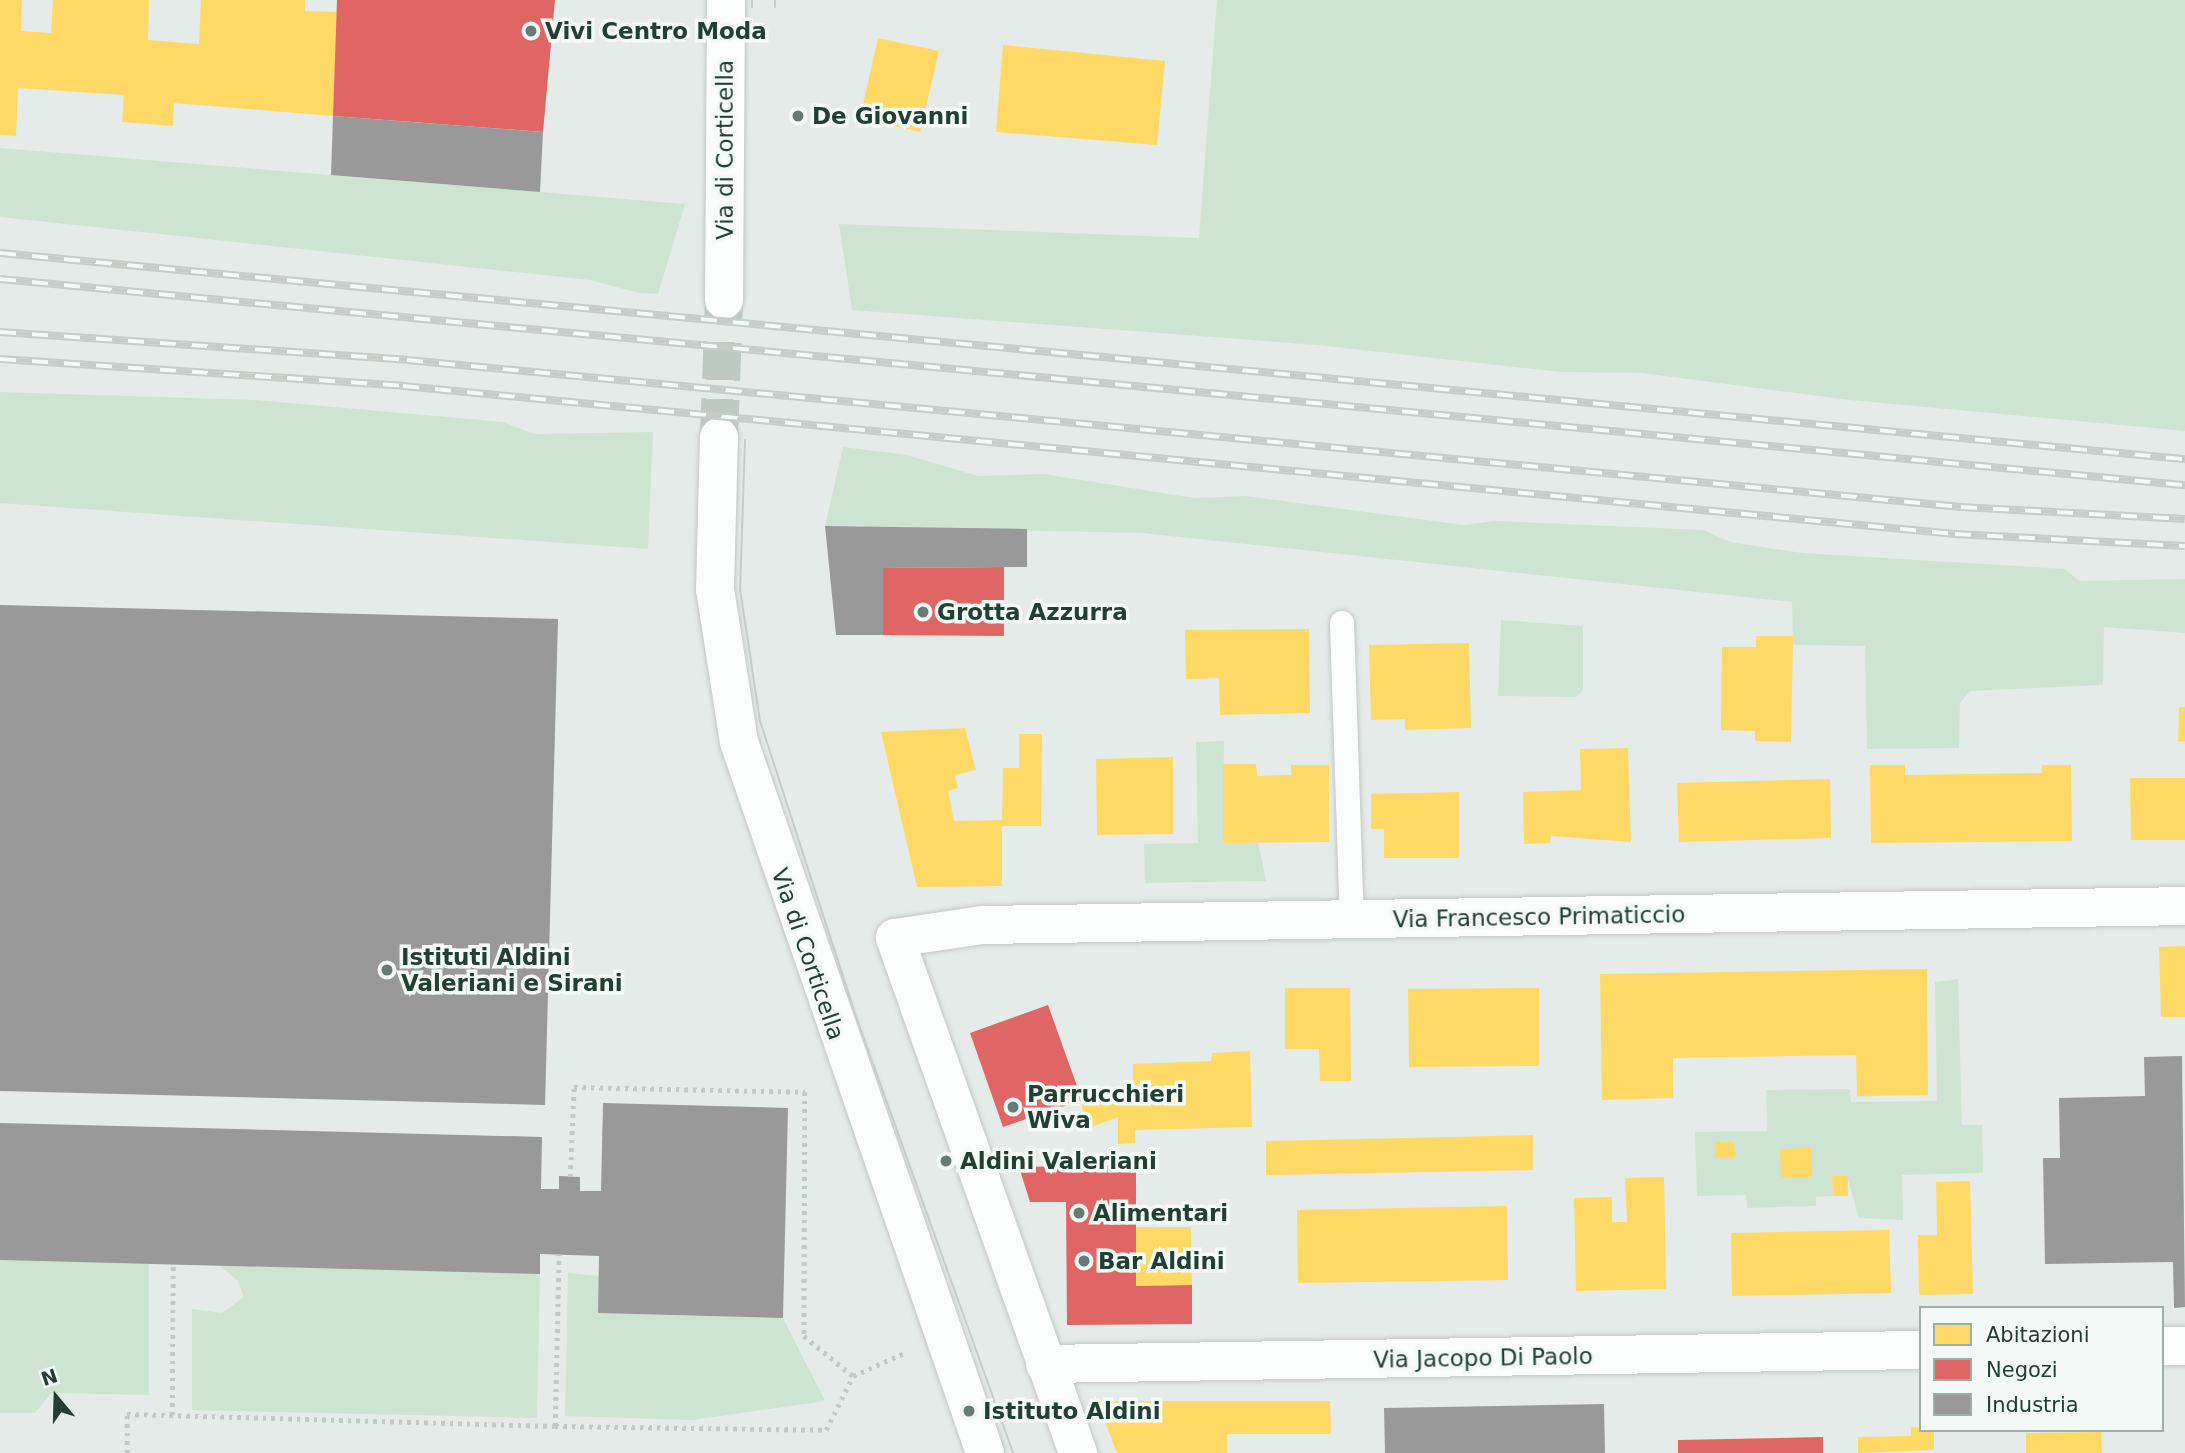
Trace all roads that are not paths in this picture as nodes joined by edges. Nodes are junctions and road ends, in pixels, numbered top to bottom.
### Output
1 (726, 0) edge
2 (724, 300) tunnel mouth
3 (719, 437) tunnel mouth
4 (1342, 623) dead end
5 (2185, 906) edge
6 (1352, 920) junction
7 (2164, 1346) edge
8 (2185, 1346) edge
9 (1919, 1350) edge
10 (1045, 1364) junction
11 (985, 1453) edge
12 (1078, 1453) edge

1 - 2 street, Via di Corticella
3 - 11 street, Via di Corticella
4 - 6 lane
5 - 6 street, Via Francesco Primaticcio
6 - 10 street, Via Francesco Primaticcio
7 - 8 street
9 - 10 street, Via Jacopo Di Paolo
10 - 12 street

